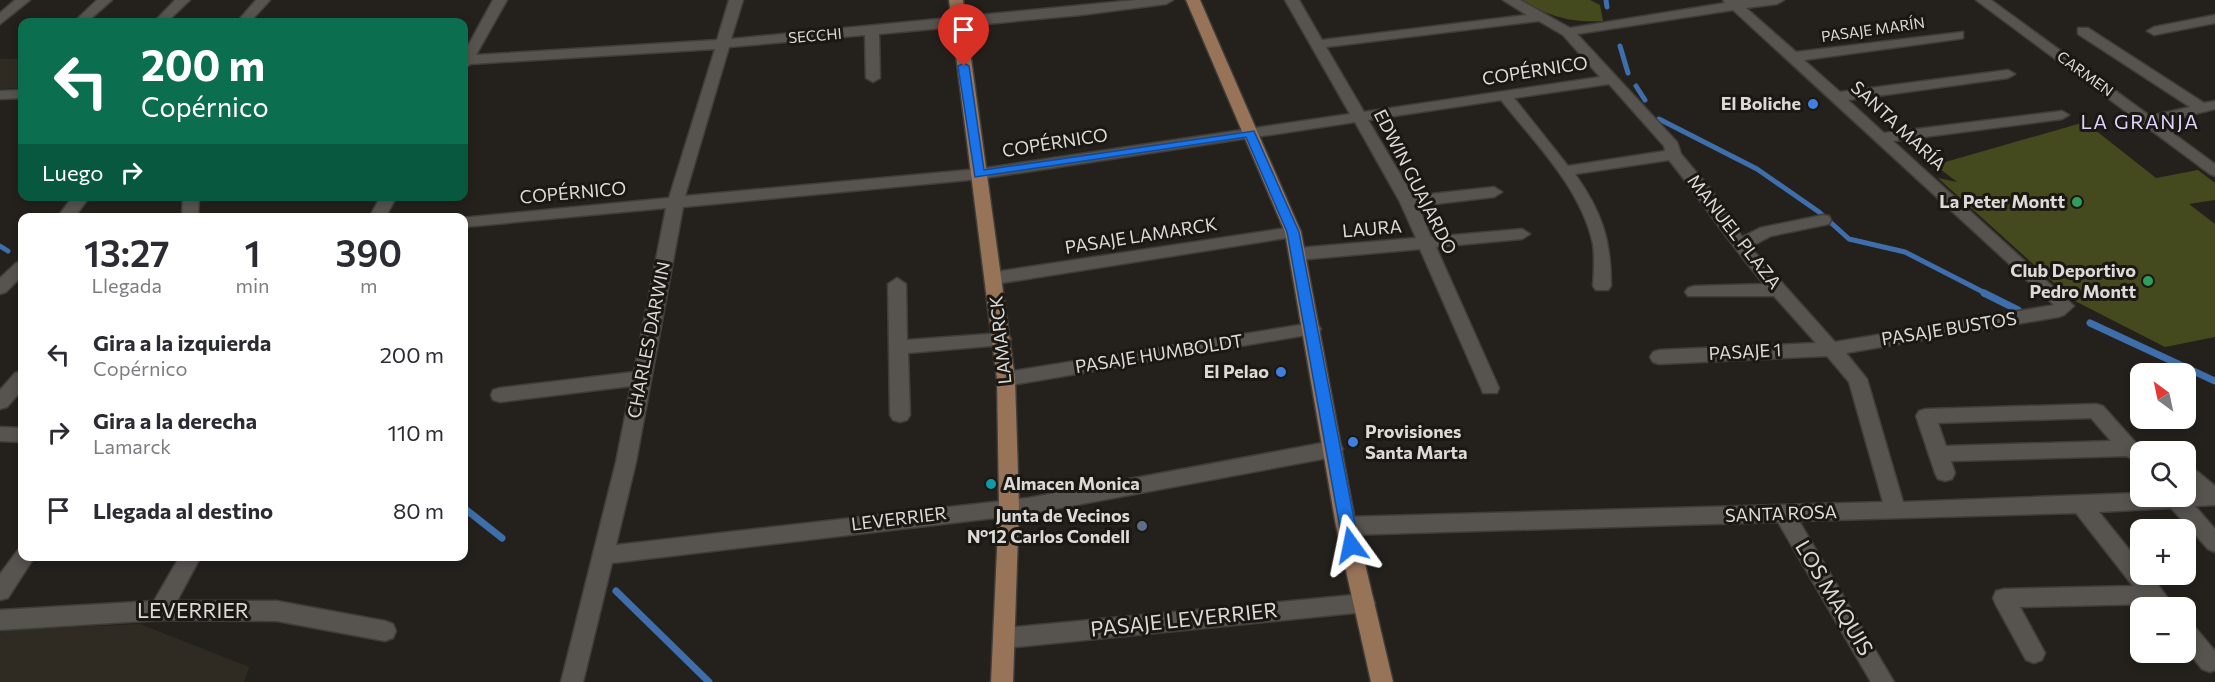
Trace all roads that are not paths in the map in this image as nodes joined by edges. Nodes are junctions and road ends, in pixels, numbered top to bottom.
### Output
1 (23, 0) edge
2 (105, 0) edge
3 (183, 0) edge
4 (263, 0) edge
5 (500, 0) edge
6 (736, 0) edge
7 (956, 0) edge
8 (1166, 0) edge
9 (1193, 0) edge
10 (1292, 0) edge
11 (1510, 0) edge
12 (1777, 0) edge
13 (1983, 0) edge
14 (1733, 3) edge
15 (1543, 17) junction
16 (85, 18) edge
17 (164, 18) edge
18 (247, 18) edge
19 (2215, 19) edge
20 (0, 20) edge
21 (958, 23) junction
22 (872, 31) junction
23 (2083, 31) dead end
24 (2154, 31) dead end
25 (1568, 32) junction
26 (1958, 35) dead end
27 (721, 44) junction
28 (1319, 44) junction
29 (468, 55) edge
30 (1792, 57) junction
31 (468, 62) edge
32 (2008, 74) dead end
33 (873, 78) dead end
34 (1612, 79) junction
35 (18, 94) edge
36 (0, 95) edge
37 (1505, 96) junction
38 (1838, 97) junction
39 (2209, 106) edge
40 (2062, 115) dead end
41 (1362, 117) junction
42 (2149, 121) junction
43 (1250, 133) junction
44 (1879, 138) junction
45 (1673, 155) junction
46 (1564, 171) junction
47 (2215, 171) edge
48 (979, 174) junction
49 (1494, 192) dead end
50 (78, 201) edge
51 (1408, 202) junction
52 (675, 204) junction
53 (68, 213) edge
54 (1823, 220) dead end
55 (468, 222) edge
56 (1293, 232) junction
57 (1522, 234) dead end
58 (1426, 244) junction
59 (1739, 245) junction
60 (1298, 254) junction
61 (18, 271) edge
62 (995, 278) junction
63 (897, 284) dead end
64 (1602, 286) dead end
65 (0, 288) edge
66 (1779, 290) junction
67 (1694, 292) dead end
68 (2065, 306) joint
69 (1312, 329) junction
70 (1002, 339) junction
71 (900, 347) junction
72 (1831, 349) junction
73 (1659, 357) dead end
74 (640, 378) junction
75 (1006, 379) junction
76 (18, 382) edge
77 (1490, 388) dead end
78 (500, 395) dead end
79 (0, 402) edge
80 (900, 415) dead end
81 (0, 434) edge
82 (18, 435) edge
83 (2130, 446) edge
84 (1333, 449) junction
85 (2130, 451) edge
86 (1939, 454) junction
87 (1945, 473) dead end
88 (2196, 482) edge
89 (2214, 497) edge
90 (2196, 499) edge
91 (2130, 503) edge
92 (1009, 506) junction
93 (2081, 506) junction
94 (2182, 507) edge
95 (1894, 509) junction
96 (1784, 514) junction
97 (1346, 526) junction
98 (2215, 543) edge
99 (604, 555) junction
100 (21, 561) edge
101 (188, 561) edge
102 (0, 591) edge
103 (2155, 597) edge
104 (2130, 600) edge
105 (1364, 603) junction
106 (160, 610) junction
107 (0, 620) edge
108 (385, 631) dead end
109 (1005, 638) junction
110 (2196, 645) edge
111 (2034, 653) dead end
112 (2210, 662) dead end
113 (572, 682) edge
114 (1002, 682) edge
115 (1382, 682) edge
116 (1883, 682) edge

1 - 20 street
2 - 16 street
3 - 17 street
4 - 18 street
5 - 29 street
6 - 27 street, CHARLES DARWIN
7 - 21 main road, LAMARCK
8 - 21 street, SECCHI
9 - 43 main road
10 - 28 street, EDWIN GUAJARDO
11 - 15 street, MANUEL PLAZA
12 - 14 street
13 - 42 street, CARMEN
14 - 25 street
14 - 30 street, SANTA MARÍA
15 - 25 street, MANUEL PLAZA
15 - 28 street
19 - 24 street
21 - 22 street, SECCHI
21 - 48 main road, LAMARCK
22 - 27 street, SECCHI
22 - 33 street
23 - 39 street
25 - 34 street, MANUEL PLAZA
26 - 30 street, PASAJE MARÍN
27 - 31 street, SECCHI
27 - 52 street, CHARLES DARWIN
28 - 41 street, EDWIN GUAJARDO
30 - 38 street, SANTA MARÍA
32 - 38 street
34 - 37 street, COPÉRNICO
34 - 45 street, MANUEL PLAZA
35 - 36 street
37 - 41 street, COPÉRNICO
37 - 46 street
38 - 44 street, SANTA MARÍA
39 - 42 street
40 - 44 street
41 - 43 street, COPÉRNICO
41 - 51 street, EDWIN GUAJARDO
42 - 47 street, CARMEN
43 - 48 street, COPÉRNICO
43 - 56 main road
44 - 68 street, SANTA MARÍA
45 - 46 street
45 - 59 street, MANUEL PLAZA
46 - 64 street
48 - 52 street, COPÉRNICO
48 - 62 main road, LAMARCK
49 - 51 street
50 - 53 street
51 - 58 street, EDWIN GUAJARDO
52 - 55 street, COPÉRNICO
52 - 74 street, CHARLES DARWIN
54 - 59 street
56 - 60 main road
56 - 62 street, PASAJE LAMARCK
57 - 58 street, LAURA
58 - 60 street, LAURA
58 - 77 street, EDWIN GUAJARDO
59 - 66 street, MANUEL PLAZA
60 - 69 main road
61 - 65 street
62 - 70 main road, LAMARCK
63 - 71 street
66 - 67 street
66 - 72 street, MANUEL PLAZA
68 - 72 street, PASAJE BUSTOS
69 - 75 street, PASAJE HUMBOLDT
69 - 84 main road
70 - 71 street
70 - 75 main road, LAMARCK
71 - 80 street
72 - 73 street, PASAJE 1
72 - 95 street, MANUEL PLAZA
74 - 78 street
74 - 99 street, CHARLES DARWIN
75 - 92 main road, LAMARCK
76 - 79 street
81 - 82 street
83 - 86 street
84 - 92 street, LEVERRIER
84 - 97 main road
85 - 86 street
86 - 87 street
88 - 89 street
89 - 90 street, SANTA ROSA
91 - 93 street, SANTA ROSA
92 - 99 street, LEVERRIER
92 - 109 main road, LAMARCK
93 - 95 street, SANTA ROSA
93 - 103 street
94 - 98 street
95 - 96 street, SANTA ROSA
96 - 97 street, SANTA ROSA
96 - 116 street, LOS MAQUIS
97 - 105 main road
99 - 113 street, CHARLES DARWIN
100 - 102 street
101 - 106 street
104 - 111 street
105 - 109 street, PASAJE LEVERRIER
105 - 115 main road
106 - 107 street, LEVERRIER
106 - 108 street, LEVERRIER
109 - 114 main road, LAMARCK
110 - 112 street

